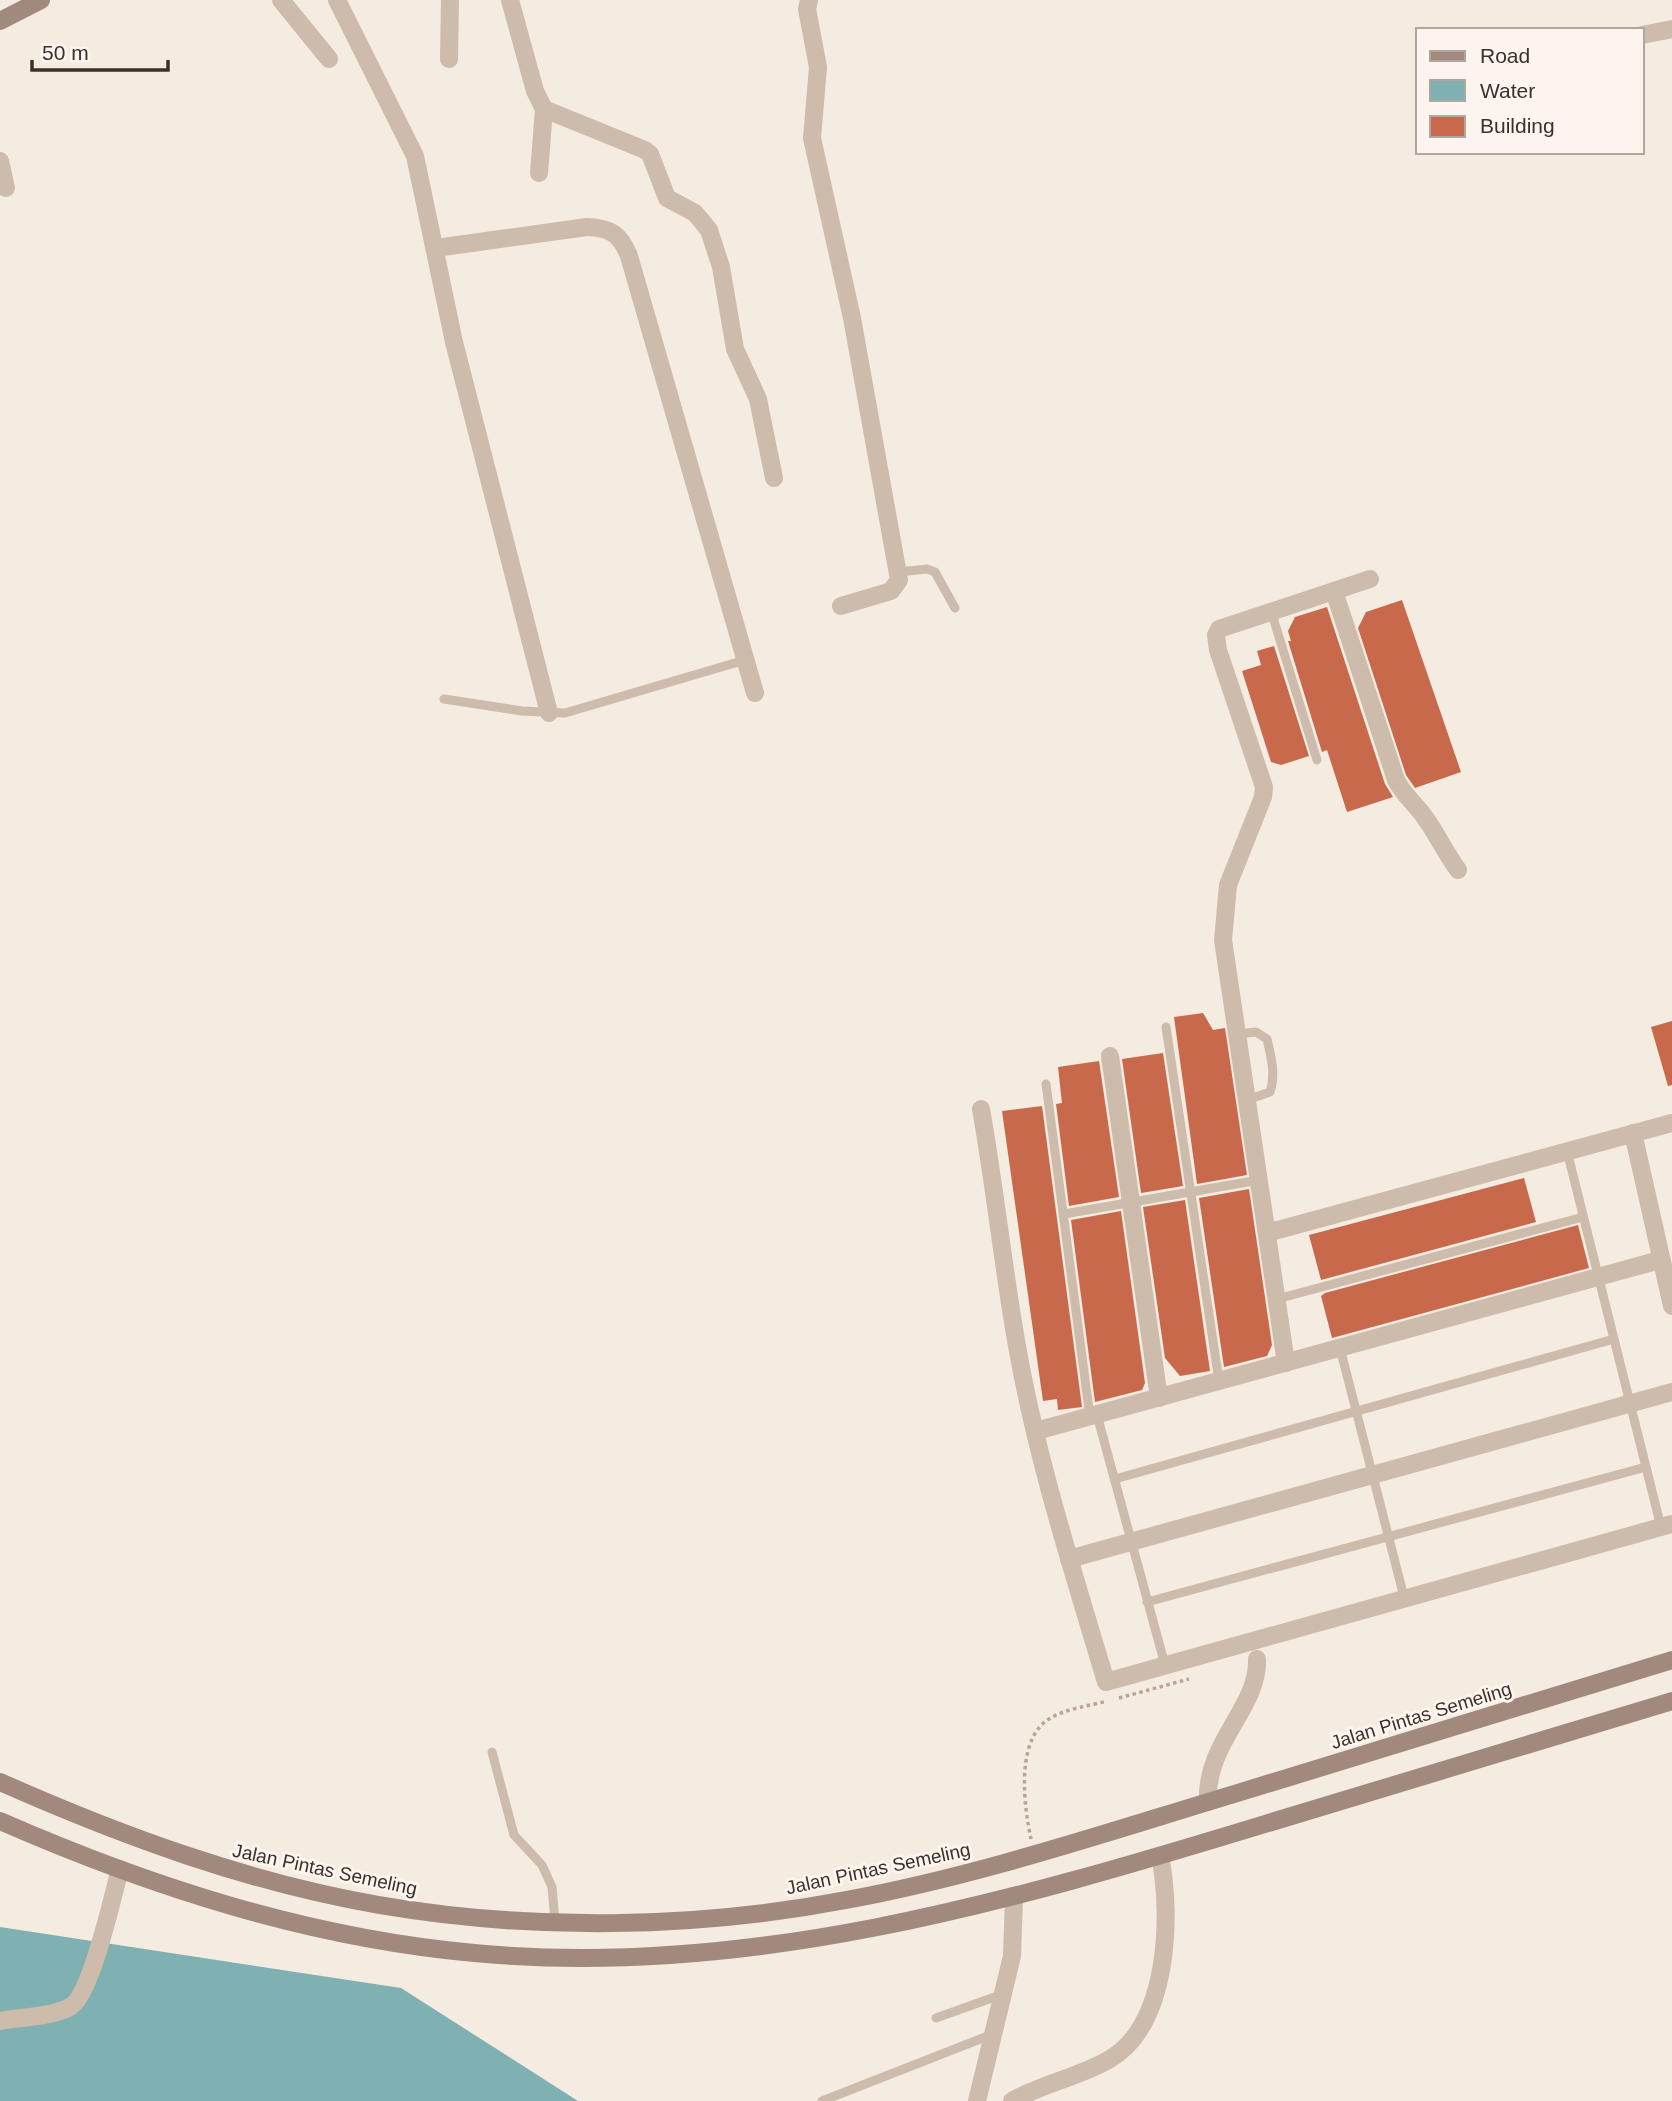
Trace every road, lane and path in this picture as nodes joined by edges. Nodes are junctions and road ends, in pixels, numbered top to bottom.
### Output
1 (41, 0) edge
2 (281, 0) edge
3 (337, 0) edge
4 (450, 0) edge
5 (510, 0) edge
6 (809, 0) edge
7 (0, 21) edge
8 (1672, 29) edge
9 (1644, 35) edge
10 (449, 59) dead end
11 (329, 60) dead end
12 (544, 109) junction
13 (0, 160) edge
14 (539, 173) dead end
15 (6, 188) dead end
16 (436, 248) junction
17 (774, 478) dead end
18 (898, 572) junction
19 (1370, 579) dead end
20 (1334, 591) junction
21 (841, 606) dead end
22 (955, 608) dead end
23 (1271, 611) junction
24 (745, 660) junction
25 (755, 693) dead end
26 (444, 699) dead end
27 (549, 713) junction
28 (1317, 760) dead end
29 (1458, 870) dead end
30 (1166, 1027) dead end
31 (1237, 1034) junction
32 (1110, 1056) dead end
33 (1046, 1084) dead end
34 (1247, 1100) junction
35 (981, 1109) dead end
36 (1672, 1123) edge
37 (1633, 1133) junction
38 (1567, 1151) junction
39 (1259, 1180) junction
40 (1191, 1192) junction
41 (1129, 1202) junction
42 (1063, 1214) junction
43 (1583, 1217) junction
44 (1267, 1233) junction
45 (1660, 1260) junction
46 (1598, 1277) junction
47 (1277, 1299) junction
48 (1672, 1306) edge
49 (1614, 1339) junction
50 (1340, 1348) junction
51 (1286, 1363) junction
52 (1219, 1381) junction
53 (1672, 1392) edge
54 (1159, 1398) junction
55 (1630, 1403) junction
56 (1356, 1412) junction
57 (1093, 1416) junction
58 (1037, 1431) junction
59 (1646, 1467) junction
60 (1371, 1475) junction
61 (1115, 1479) junction
62 (1666, 1526) edge
63 (1388, 1537) junction
64 (1131, 1542) junction
65 (1069, 1559) junction
66 (1404, 1597) junction
67 (1147, 1602) junction
68 (1257, 1659) dead end
69 (1672, 1660) edge
70 (1165, 1665) junction
71 (1115, 1698) dead end
72 (1672, 1701) edge
73 (492, 1752) dead end
74 (0, 1782) edge
75 (1208, 1802) junction
76 (0, 1821) edge
77 (1034, 1853) junction
78 (1160, 1856) junction
79 (120, 1869) junction
80 (1014, 1898) junction
81 (555, 1921) junction
82 (1004, 1993) junction
83 (936, 2018) dead end
84 (0, 2021) edge
85 (993, 2034) junction
86 (822, 2101) edge
87 (977, 2101) edge
88 (1012, 2101) edge

1 - 7 main road
2 - 11 street
3 - 16 street
4 - 10 street
5 - 12 street
6 - 18 street
8 - 9 street
12 - 14 street
12 - 17 street
13 - 15 street
16 - 24 street
16 - 27 street
18 - 21 street
18 - 22 lane
19 - 20 street
20 - 23 street
20 - 29 street
23 - 28 lane
23 - 31 street
24 - 25 street
24 - 27 lane
26 - 27 lane
30 - 40 lane
31 - 34 street
31 - 34 lane
32 - 41 street
33 - 42 lane
34 - 39 street
35 - 58 street
36 - 37 street
37 - 38 street
37 - 45 street
38 - 43 lane
38 - 44 street
39 - 40 lane
39 - 44 street
40 - 41 lane
40 - 52 lane
41 - 42 lane
41 - 54 street
42 - 57 lane
43 - 46 lane
43 - 47 lane
44 - 47 street
45 - 46 street
45 - 48 street
46 - 49 lane
46 - 50 street
47 - 51 street
49 - 55 lane
49 - 56 lane
50 - 51 street
50 - 56 lane
51 - 52 street
52 - 54 street
53 - 55 street
54 - 57 street
55 - 59 lane
55 - 60 street
56 - 60 lane
56 - 61 lane
57 - 58 street
57 - 61 lane
58 - 65 street
59 - 62 lane
59 - 63 lane
60 - 63 lane
60 - 64 street
61 - 64 lane
62 - 66 street
63 - 66 lane
63 - 67 lane
64 - 65 street
64 - 67 lane
65 - 70 street
66 - 70 street
67 - 70 lane
68 - 75 street
69 - 75 main road, Jalan Pintas Semeling
71 - 77 path
72 - 78 main road
73 - 81 lane
74 - 81 main road, Jalan Pintas Semeling
75 - 77 main road, Jalan Pintas Semeling
76 - 79 main road
77 - 81 main road, Jalan Pintas Semeling
78 - 80 main road
78 - 88 street
79 - 80 main road
79 - 84 street
80 - 82 street
82 - 83 lane
82 - 85 street
85 - 86 lane
85 - 87 street

